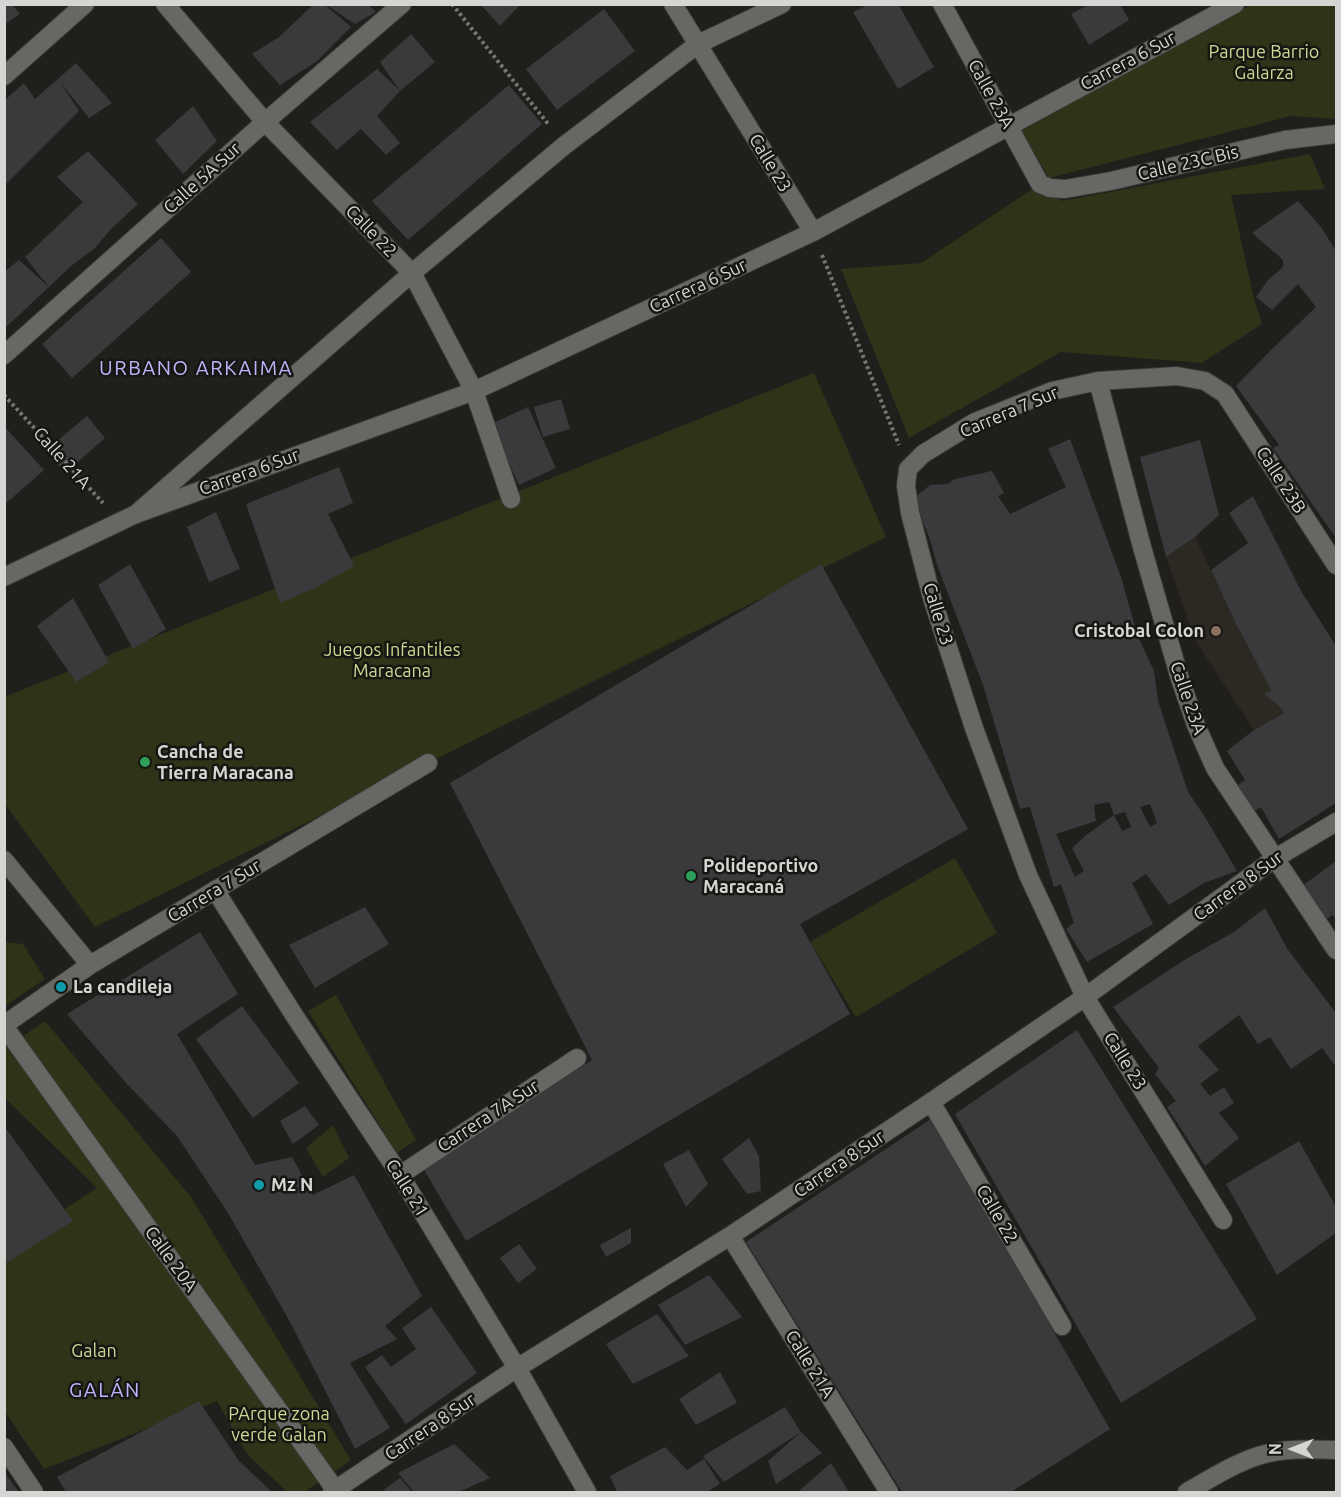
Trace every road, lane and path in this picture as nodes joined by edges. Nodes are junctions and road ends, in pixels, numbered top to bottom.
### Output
1 (85, 4) edge
2 (165, 4) edge
3 (402, 4) edge
4 (452, 4) edge
5 (673, 4) edge
6 (782, 4) edge
7 (942, 4) edge
8 (1235, 4) edge
9 (1210, 10) edge
10 (698, 44) junction
11 (4, 76) edge
12 (266, 122) junction
13 (1008, 125) junction
14 (1336, 134) edge
15 (565, 145) junction
16 (1040, 184) joint
17 (813, 232) junction
18 (412, 273) junction
19 (4, 355) edge
20 (1098, 381) junction
21 (474, 391) junction
22 (1225, 394) joint
23 (4, 395) edge
24 (908, 469) junction
25 (511, 499) dead end
26 (128, 518) junction
27 (1336, 565) edge
28 (4, 577) edge
29 (428, 763) dead end
30 (1336, 822) edge
31 (1274, 859) junction
32 (8, 870) edge
33 (215, 890) junction
34 (1336, 950) edge
35 (90, 965) junction
36 (1085, 997) junction
37 (4, 1025) edge
38 (577, 1058) dead end
39 (931, 1102) junction
40 (400, 1175) junction
41 (1222, 1220) dead end
42 (730, 1236) junction
43 (1062, 1326) dead end
44 (517, 1368) junction
45 (4, 1447) edge
46 (1336, 1450) edge
47 (34, 1492) edge
48 (335, 1492) edge
49 (587, 1492) edge
50 (889, 1492) edge
51 (1187, 1492) edge

1 - 11 street
2 - 12 street, Calle 22
3 - 12 street, Calle 5A Sur
4 - 15 path
5 - 10 street, Calle 23
6 - 10 street, Carrera 6 Sur
7 - 13 street, Calle 23A
8 - 9 street, Carrera 6 Sur
9 - 13 street, Carrera 6 Sur
10 - 15 street, Carrera 6 Sur
10 - 17 street, Calle 23
12 - 18 street, Calle 22
12 - 19 street, Calle 5A Sur
13 - 16 street, Calle 23A
13 - 17 street, Carrera 6 Sur
14 - 16 street, Calle 23C Bis
15 - 18 street, Carrera 6 Sur
17 - 21 street, Carrera 6 Sur
17 - 24 path
18 - 21 street, Calle 22
18 - 26 street, Carrera 6 Sur
20 - 22 street, Carrera 7 Sur
20 - 24 street, Carrera 7 Sur
20 - 31 street, Calle 23A
21 - 25 street, Calle 22
21 - 26 street, Carrera 6 Sur
22 - 27 street, Calle 23B
23 - 26 path, Calle 21A
24 - 36 street, Calle 23
26 - 28 street, Carrera 6 Sur
29 - 33 street, Carrera 7 Sur
30 - 31 street, Carrera 8 Sur
31 - 34 street, Calle 23A
31 - 36 street, Carrera 8 Sur
32 - 35 street
33 - 35 street, Carrera 7 Sur
33 - 40 street, Calle 21
35 - 37 street, Carrera 7 Sur
36 - 39 street, Carrera 8 Sur
36 - 41 street, Calle 23
37 - 48 street, Calle 20A
38 - 40 street, Carrera 7A Sur
39 - 42 street, Carrera 8 Sur
39 - 43 street, Calle 22
40 - 44 street, Calle 21
42 - 44 street, Carrera 8 Sur
42 - 50 street, Calle 21A
44 - 48 street, Carrera 8 Sur
44 - 49 street, Calle 21
45 - 47 street
46 - 51 street

